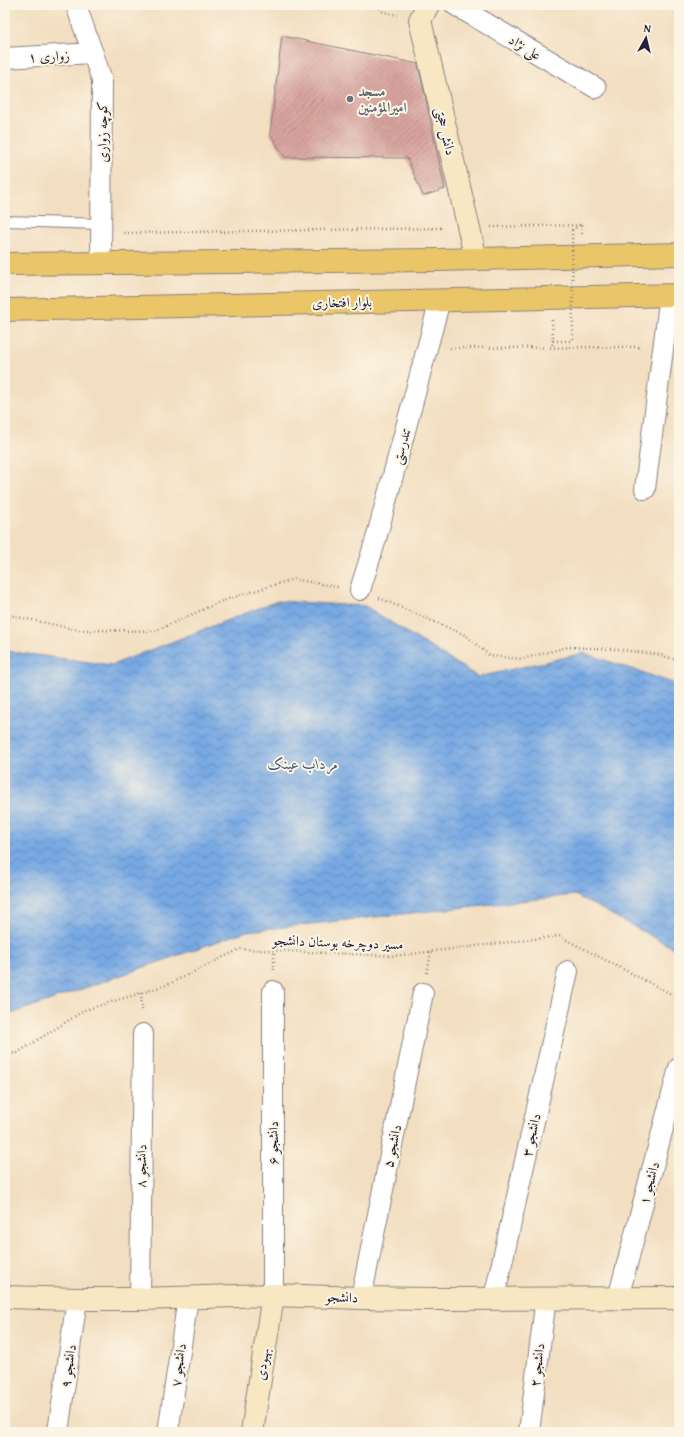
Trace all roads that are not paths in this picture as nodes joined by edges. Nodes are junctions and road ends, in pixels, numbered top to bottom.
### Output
1 (76, 5) edge
2 (428, 5) edge
3 (455, 5) edge
4 (93, 53) junction
5 (5, 58) edge
6 (596, 88) dead end
7 (5, 221) edge
8 (101, 229) junction
9 (679, 254) edge
10 (476, 259) junction
11 (101, 263) junction
12 (5, 264) edge
13 (674, 295) edge
14 (440, 300) junction
15 (5, 310) edge
16 (645, 489) dead end
17 (360, 590) road end
18 (568, 971) dead end
19 (273, 991) dead end
20 (424, 993) dead end
21 (143, 1034) dead end
22 (679, 1068) edge
23 (273, 1295) junction
24 (5, 1297) edge
25 (188, 1298) junction
26 (361, 1298) junction
27 (494, 1298) junction
28 (546, 1298) junction
29 (618, 1298) junction
30 (679, 1298) edge
31 (77, 1299) junction
32 (140, 1299) junction
33 (58, 1432) edge
34 (168, 1432) edge
35 (252, 1432) edge
36 (529, 1432) edge

1 - 4 street, کوچه زواری
2 - 10 street, دانش حجتی
3 - 6 street, علی نژاد
4 - 5 street, زواری ۱
4 - 8 street, کوچه زواری
7 - 8 lane
8 - 11 street, کوچه زواری
9 - 10 highway
10 - 11 highway
11 - 12 highway
13 - 14 highway, بلوار افتخاری
13 - 16 street
14 - 15 highway, بلوار افتخاری
14 - 17 street, تندرستی
18 - 27 street, دانشجو ۳
19 - 23 street, دانشجو ۶
20 - 26 street, دانشجو ۵
21 - 32 street, دانشجو ۸
22 - 29 street, دانشجو ۱
23 - 25 street, دانشجو
23 - 26 street, دانشجو
23 - 35 street, بهبودی
24 - 31 street, دانشجو
25 - 32 street, دانشجو
25 - 34 street, دانشجو ۷
26 - 27 street, دانشجو
27 - 28 street, دانشجو
28 - 29 street, دانشجو
28 - 36 street, دانشجو ۲
29 - 30 street, دانشجو
31 - 32 street, دانشجو
31 - 33 street, دانشجو ۹

